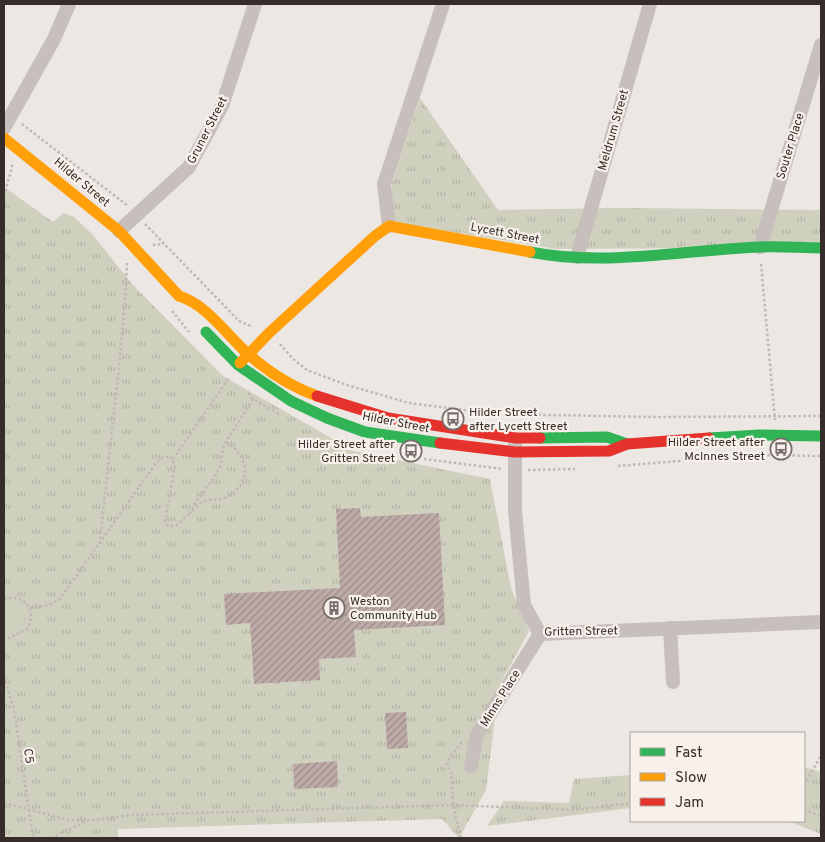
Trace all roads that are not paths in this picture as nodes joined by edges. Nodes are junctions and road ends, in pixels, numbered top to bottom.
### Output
1 (69, 4) edge
2 (255, 4) edge
3 (443, 4) edge
4 (650, 4) edge
5 (821, 45) edge
6 (4, 128) edge
7 (4, 138) edge
8 (389, 226) junction
9 (119, 231) junction
10 (760, 248) junction
11 (821, 248) edge
12 (577, 257) junction
13 (179, 296) junction
14 (188, 314) dead end
15 (200, 326) dead end
16 (248, 354) junction
17 (238, 365) junction
18 (821, 436) edge
19 (516, 438) junction
20 (627, 444) junction
21 (515, 452) junction
22 (821, 622) edge
23 (670, 628) junction
24 (540, 634) junction
25 (673, 682) dead end
26 (471, 766) dead end

1 - 6 street
2 - 9 street, Gruner Street
3 - 8 street
4 - 12 street, Meldrum Street
5 - 10 street, Souter Place
7 - 9 street, Hilder Street
8 - 12 street, Lycett Street
8 - 16 street
9 - 13 street, Hilder Street
10 - 11 street, Lycett Street
10 - 12 street, Lycett Street
13 - 14 street, Hilder Street
13 - 16 street, Hilder Street
15 - 17 street, Hilder Street
16 - 17 street
16 - 19 street, Hilder Street
17 - 21 street, Hilder Street
18 - 20 street, Hilder Street
19 - 20 street, Hilder Street
19 - 21 street, Gritten Street
20 - 21 street, Hilder Street
21 - 24 street, Gritten Street
22 - 23 street, Gritten Street
23 - 24 street, Gritten Street
23 - 25 street
24 - 26 street, Minns Place

